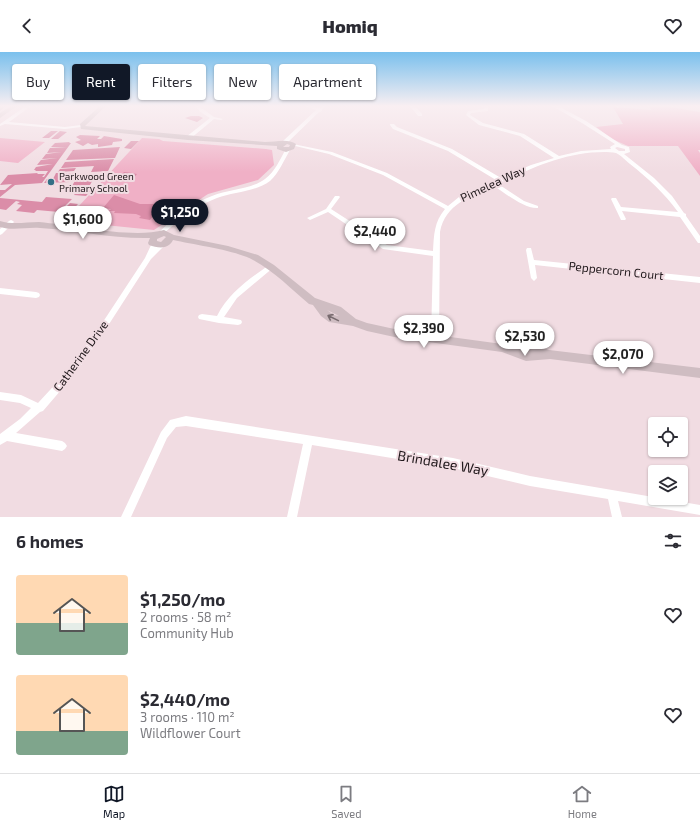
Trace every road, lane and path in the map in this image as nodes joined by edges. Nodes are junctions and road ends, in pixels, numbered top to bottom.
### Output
1 (84, 128) edge
2 (201, 128) edge
3 (301, 128) edge
4 (395, 128) edge
5 (495, 128) edge
6 (593, 128) edge
7 (294, 134) junction
8 (188, 138) junction
9 (606, 138) junction
10 (620, 145) junction
11 (281, 146) junction
12 (292, 147) junction
13 (615, 149) junction
14 (627, 153) junction
15 (282, 158) junction
16 (556, 158) junction
17 (632, 162) junction
18 (497, 182) junction
19 (337, 196) dead end
20 (614, 199) dead end
21 (536, 207) dead end
22 (448, 208) junction
23 (328, 210) junction
24 (619, 210) junction
25 (684, 216) junction
26 (310, 218) dead end
27 (0, 219) edge
28 (623, 219) dead end
29 (6, 224) edge
30 (0, 233) edge
31 (162, 239) junction
32 (700, 241) edge
33 (529, 250) dead end
34 (436, 254) junction
35 (532, 262) junction
36 (271, 267) junction
37 (534, 278) dead end
38 (700, 280) edge
39 (0, 291) edge
40 (36, 295) dead end
41 (202, 317) dead end
42 (219, 320) junction
43 (238, 322) dead end
44 (435, 339) junction
45 (700, 373) edge
46 (0, 396) edge
47 (40, 408) junction
48 (3, 438) edge
49 (308, 442) junction
50 (62, 446) dead end
51 (612, 496) junction
52 (700, 510) edge
53 (126, 517) edge
54 (292, 517) edge
55 (617, 517) edge

1 - 8 street
2 - 8 street
3 - 7 street
4 - 18 street
5 - 16 street
6 - 9 street
7 - 11 street
7 - 12 street, Catherine Drive
8 - 11 street
9 - 10 street
9 - 13 street
10 - 13 street
10 - 14 street
11 - 12 street
11 - 15 street
12 - 15 street, Catherine Drive
12 - 22 street
13 - 14 street
13 - 16 street, Pimelea Way
13 - 17 street
14 - 17 street
15 - 31 street, Catherine Drive
16 - 18 street, Pimelea Way
17 - 25 street
18 - 21 street
18 - 22 street, Pimelea Way
19 - 23 street
20 - 24 street
22 - 34 street, Pimelea Way
23 - 26 street
23 - 34 street
24 - 25 street
24 - 28 street
25 - 32 street
27 - 29 street
29 - 30 street
29 - 31 street
31 - 36 street
31 - 47 street, Catherine Drive
33 - 35 street
34 - 44 street, Pimelea Way
35 - 37 street
35 - 38 street, Peppercorn Court
36 - 42 street
36 - 44 street
39 - 40 street
41 - 42 street
42 - 43 street
44 - 45 street
46 - 47 street
47 - 48 street, Catherine Drive
48 - 50 street
49 - 51 street, Brindalee Way
49 - 53 street, Brindalee Way
49 - 54 street
51 - 52 street, Brindalee Way
51 - 55 street

